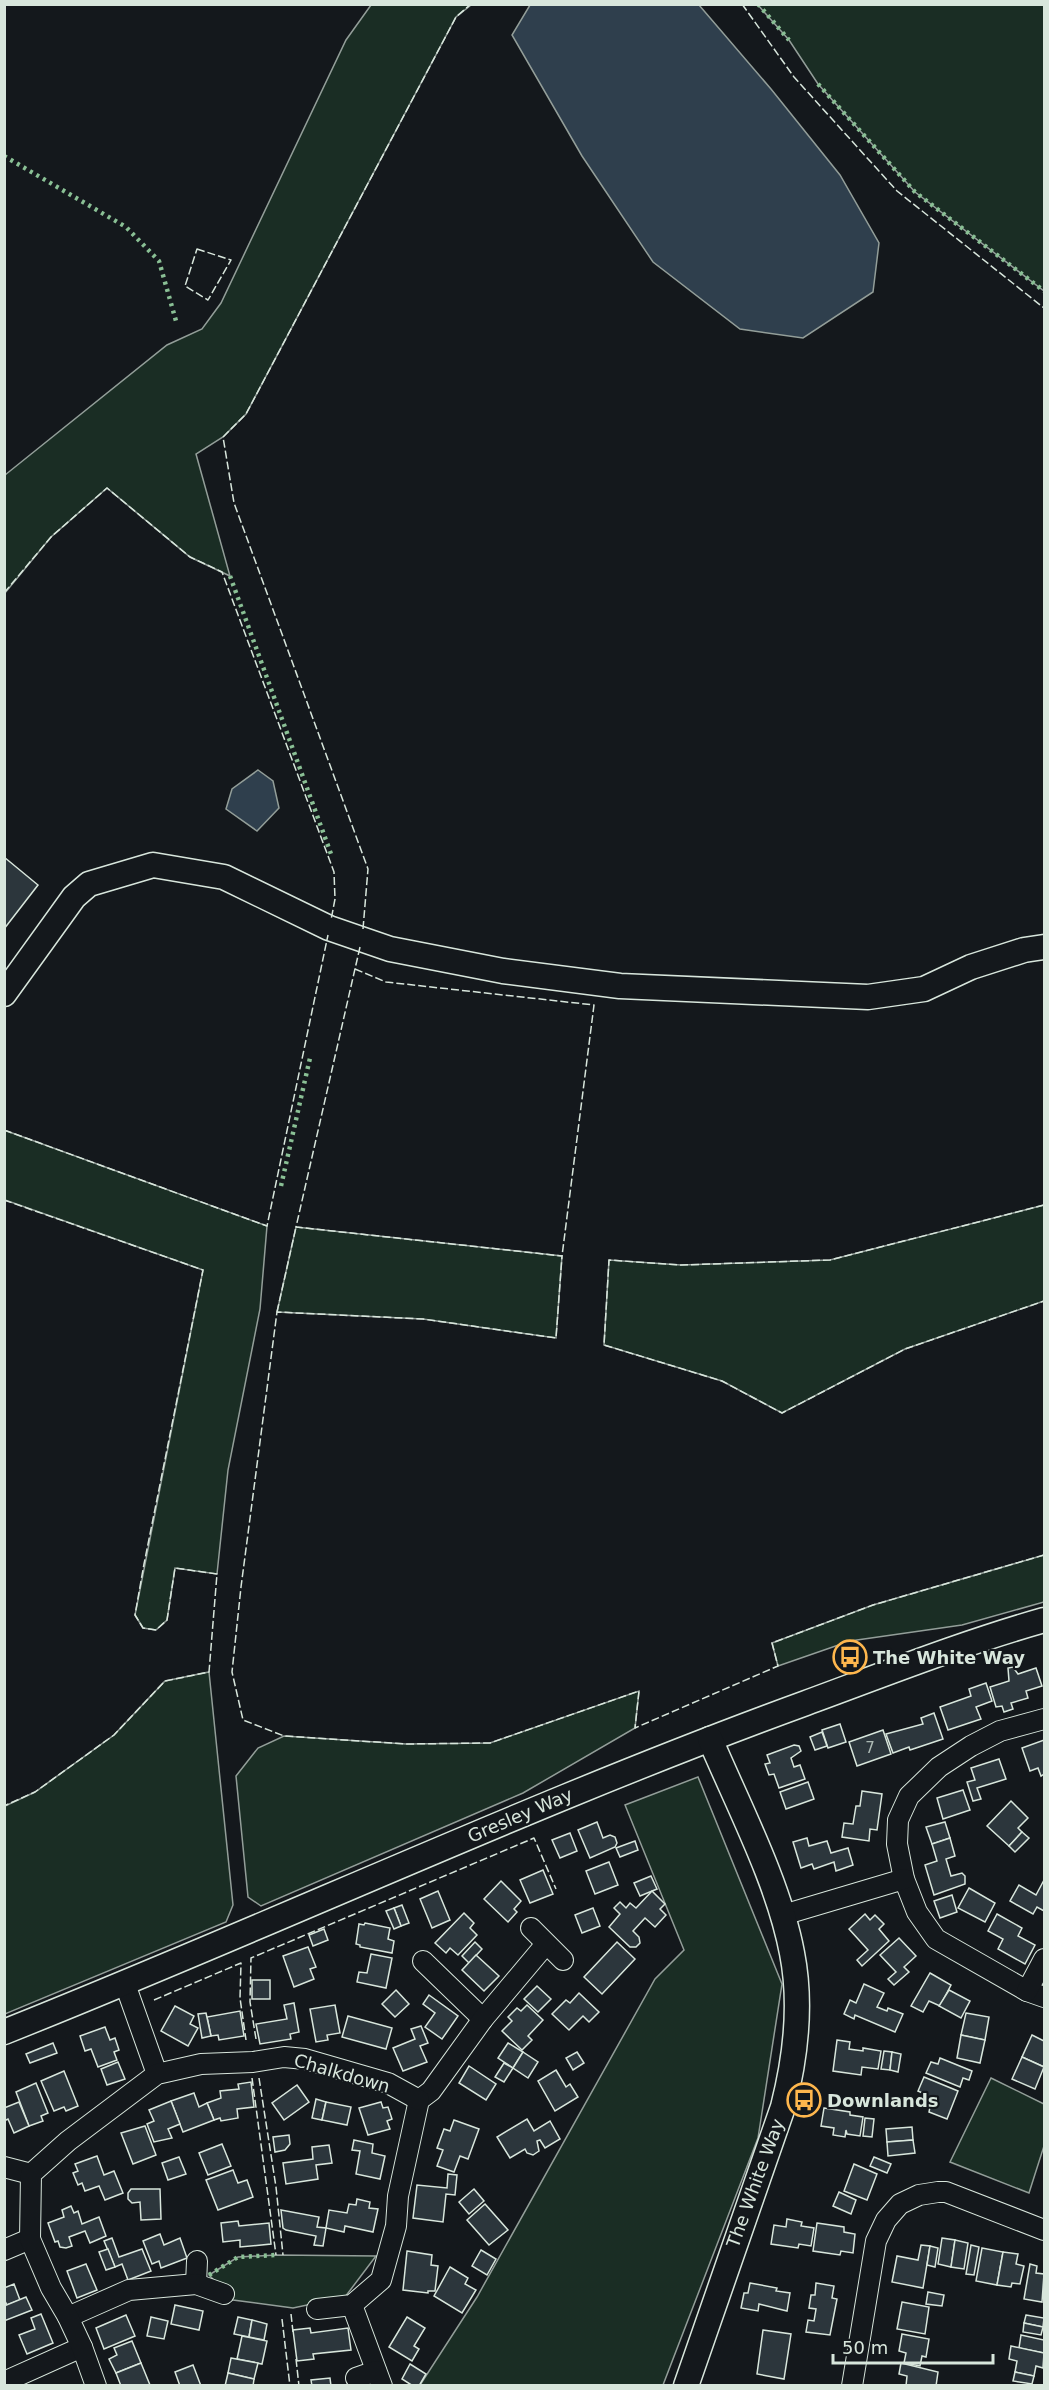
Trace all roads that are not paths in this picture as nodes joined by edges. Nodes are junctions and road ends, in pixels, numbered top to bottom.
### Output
1 (1044, 946) edge
2 (4, 994) edge
3 (1044, 1620) edge
4 (1044, 1719) edge
5 (710, 1739) junction
6 (904, 1879) junction
7 (783, 1915) junction
8 (531, 1928) dead end
9 (546, 1944) junction
10 (1044, 1959) edge
11 (562, 1960) dead end
12 (423, 1968) dead end
13 (125, 1984) junction
14 (1036, 1994) edge
15 (483, 2019) junction
16 (4, 2032) edge
17 (157, 2074) junction
18 (418, 2100) junction
19 (4, 2167) edge
20 (31, 2174) junction
21 (1044, 2230) edge
22 (30, 2238) junction
23 (4, 2250) edge
24 (197, 2261) dead end
25 (196, 2284) junction
26 (224, 2294) dead end
27 (352, 2305) junction
28 (317, 2309) dead end
29 (68, 2317) junction
30 (82, 2347) junction
31 (356, 2378) dead end
32 (379, 2378) edge
33 (4, 2382) edge
34 (96, 2385) edge
35 (688, 2385) edge
36 (852, 2385) edge

1 - 2 street
3 - 5 street, Gresley Way
4 - 6 street
5 - 7 street, The White Way
5 - 13 street, Gresley Way
6 - 7 street
6 - 14 street
7 - 35 street, The White Way
8 - 9 street
9 - 11 street
9 - 15 street
10 - 14 street
12 - 15 street
13 - 16 street, Gresley Way
13 - 17 street
15 - 18 street
17 - 18 street, Chalkdown
17 - 20 street, Chalkdown
18 - 27 street
19 - 20 street
20 - 22 street
21 - 36 street
22 - 23 street
22 - 29 street
24 - 25 street
25 - 26 street
25 - 29 street
27 - 28 street
27 - 32 street
29 - 30 street
30 - 33 street
30 - 34 street
31 - 32 street

